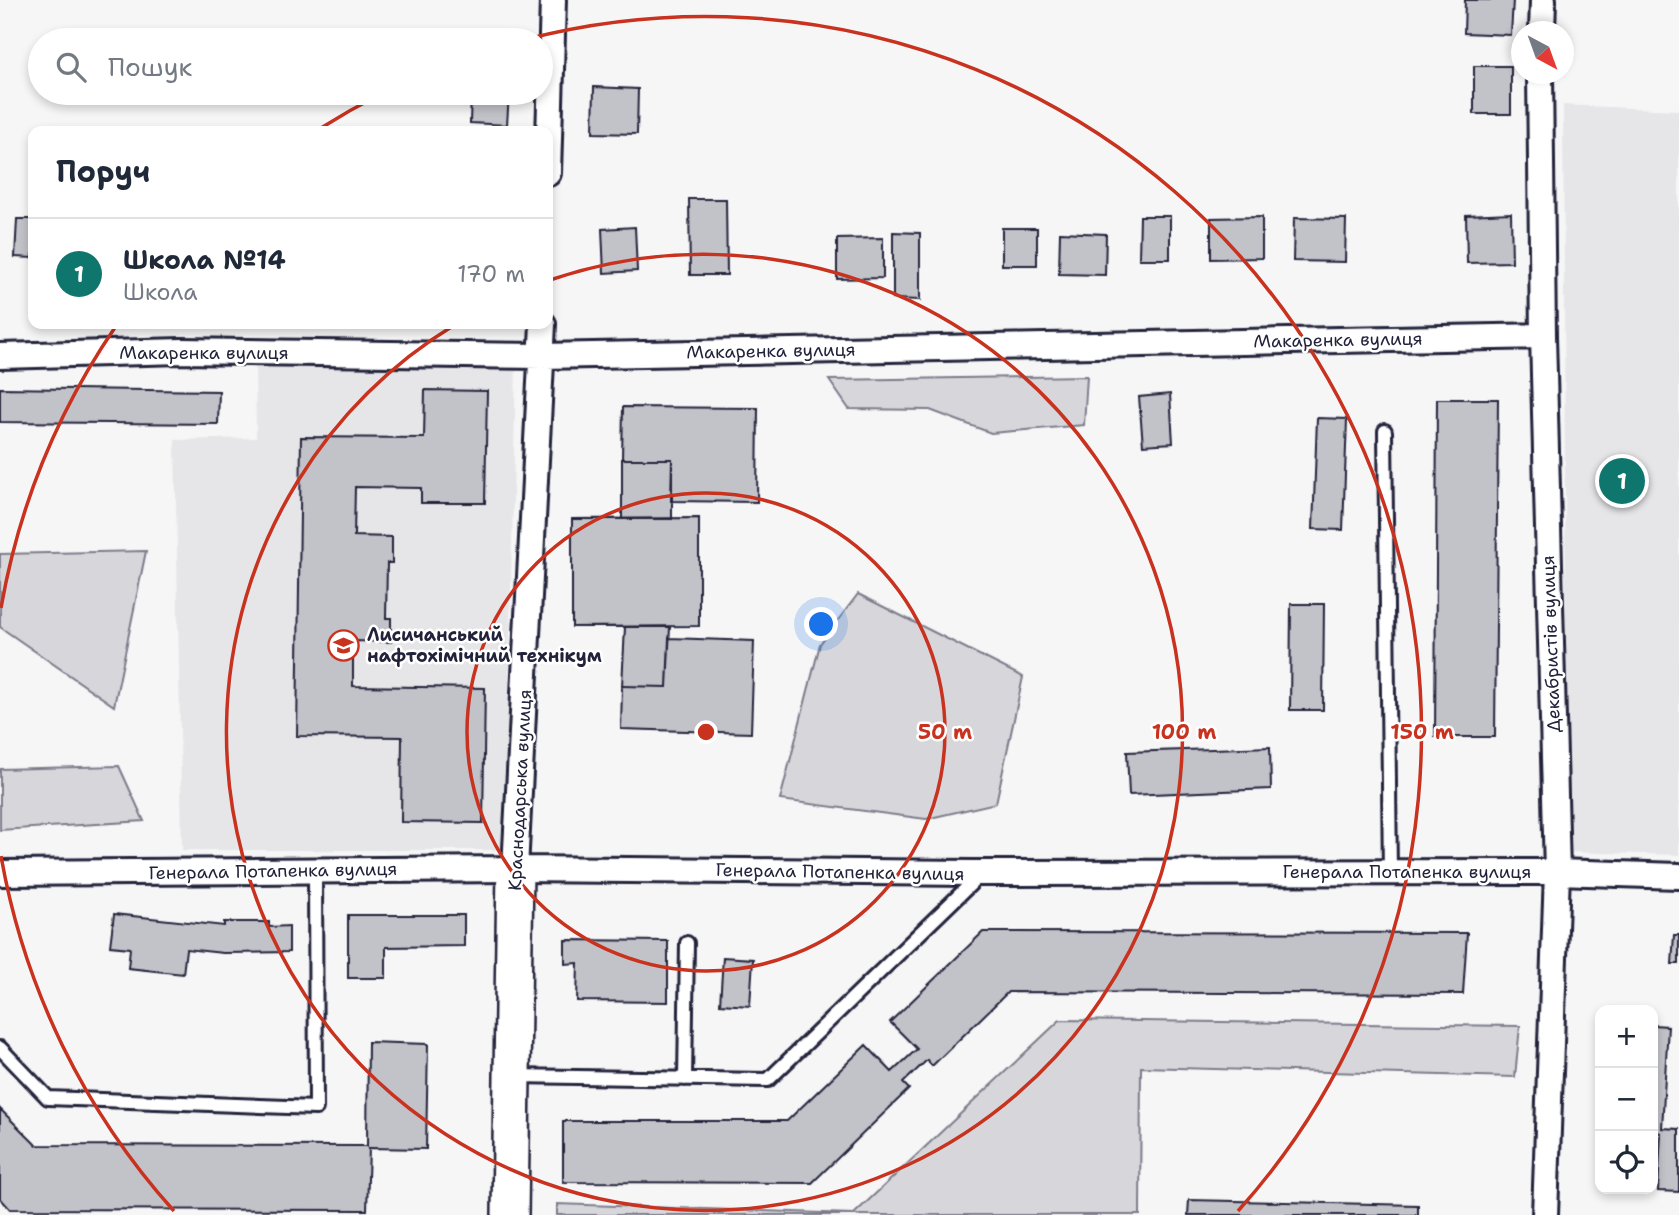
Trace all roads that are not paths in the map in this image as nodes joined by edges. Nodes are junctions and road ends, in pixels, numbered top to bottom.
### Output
1 (554, 0) edge
2 (1543, 0) edge
3 (1542, 21) edge
4 (553, 29) edge
5 (1541, 84) edge
6 (550, 105) edge
7 (550, 126) edge
8 (543, 329) edge
9 (1543, 336) junction
10 (0, 356) edge
11 (542, 356) junction
12 (1385, 431) dead end
13 (515, 869) junction
14 (315, 871) junction
15 (1390, 872) junction
16 (1557, 872) junction
17 (0, 873) edge
18 (982, 873) junction
19 (1679, 876) edge
20 (687, 943) dead end
21 (0, 1048) edge
22 (512, 1076) junction
23 (685, 1079) junction
24 (509, 1215) edge
25 (1545, 1215) edge

1 - 4 street
2 - 3 street
5 - 9 street, Декабристів вулиця
6 - 7 street
8 - 11 street, Краснодарська вулиця
9 - 11 street, Макаренка вулиця
9 - 16 street, Декабристів вулиця
10 - 11 street, Макаренка вулиця
11 - 13 street, Краснодарська вулиця
12 - 15 lane
13 - 14 street, Генерала Потапенка вулиця
13 - 18 street, Генерала Потапенка вулиця
13 - 22 street, Краснодарська вулиця
14 - 17 street, Генерала Потапенка вулиця
14 - 21 lane
15 - 16 street, Генерала Потапенка вулиця
15 - 18 street, Генерала Потапенка вулиця
16 - 19 street, Генерала Потапенка вулиця
16 - 25 street, Декабристів вулиця
18 - 23 lane
20 - 23 lane
22 - 23 lane
22 - 24 street, Краснодарська вулиця

